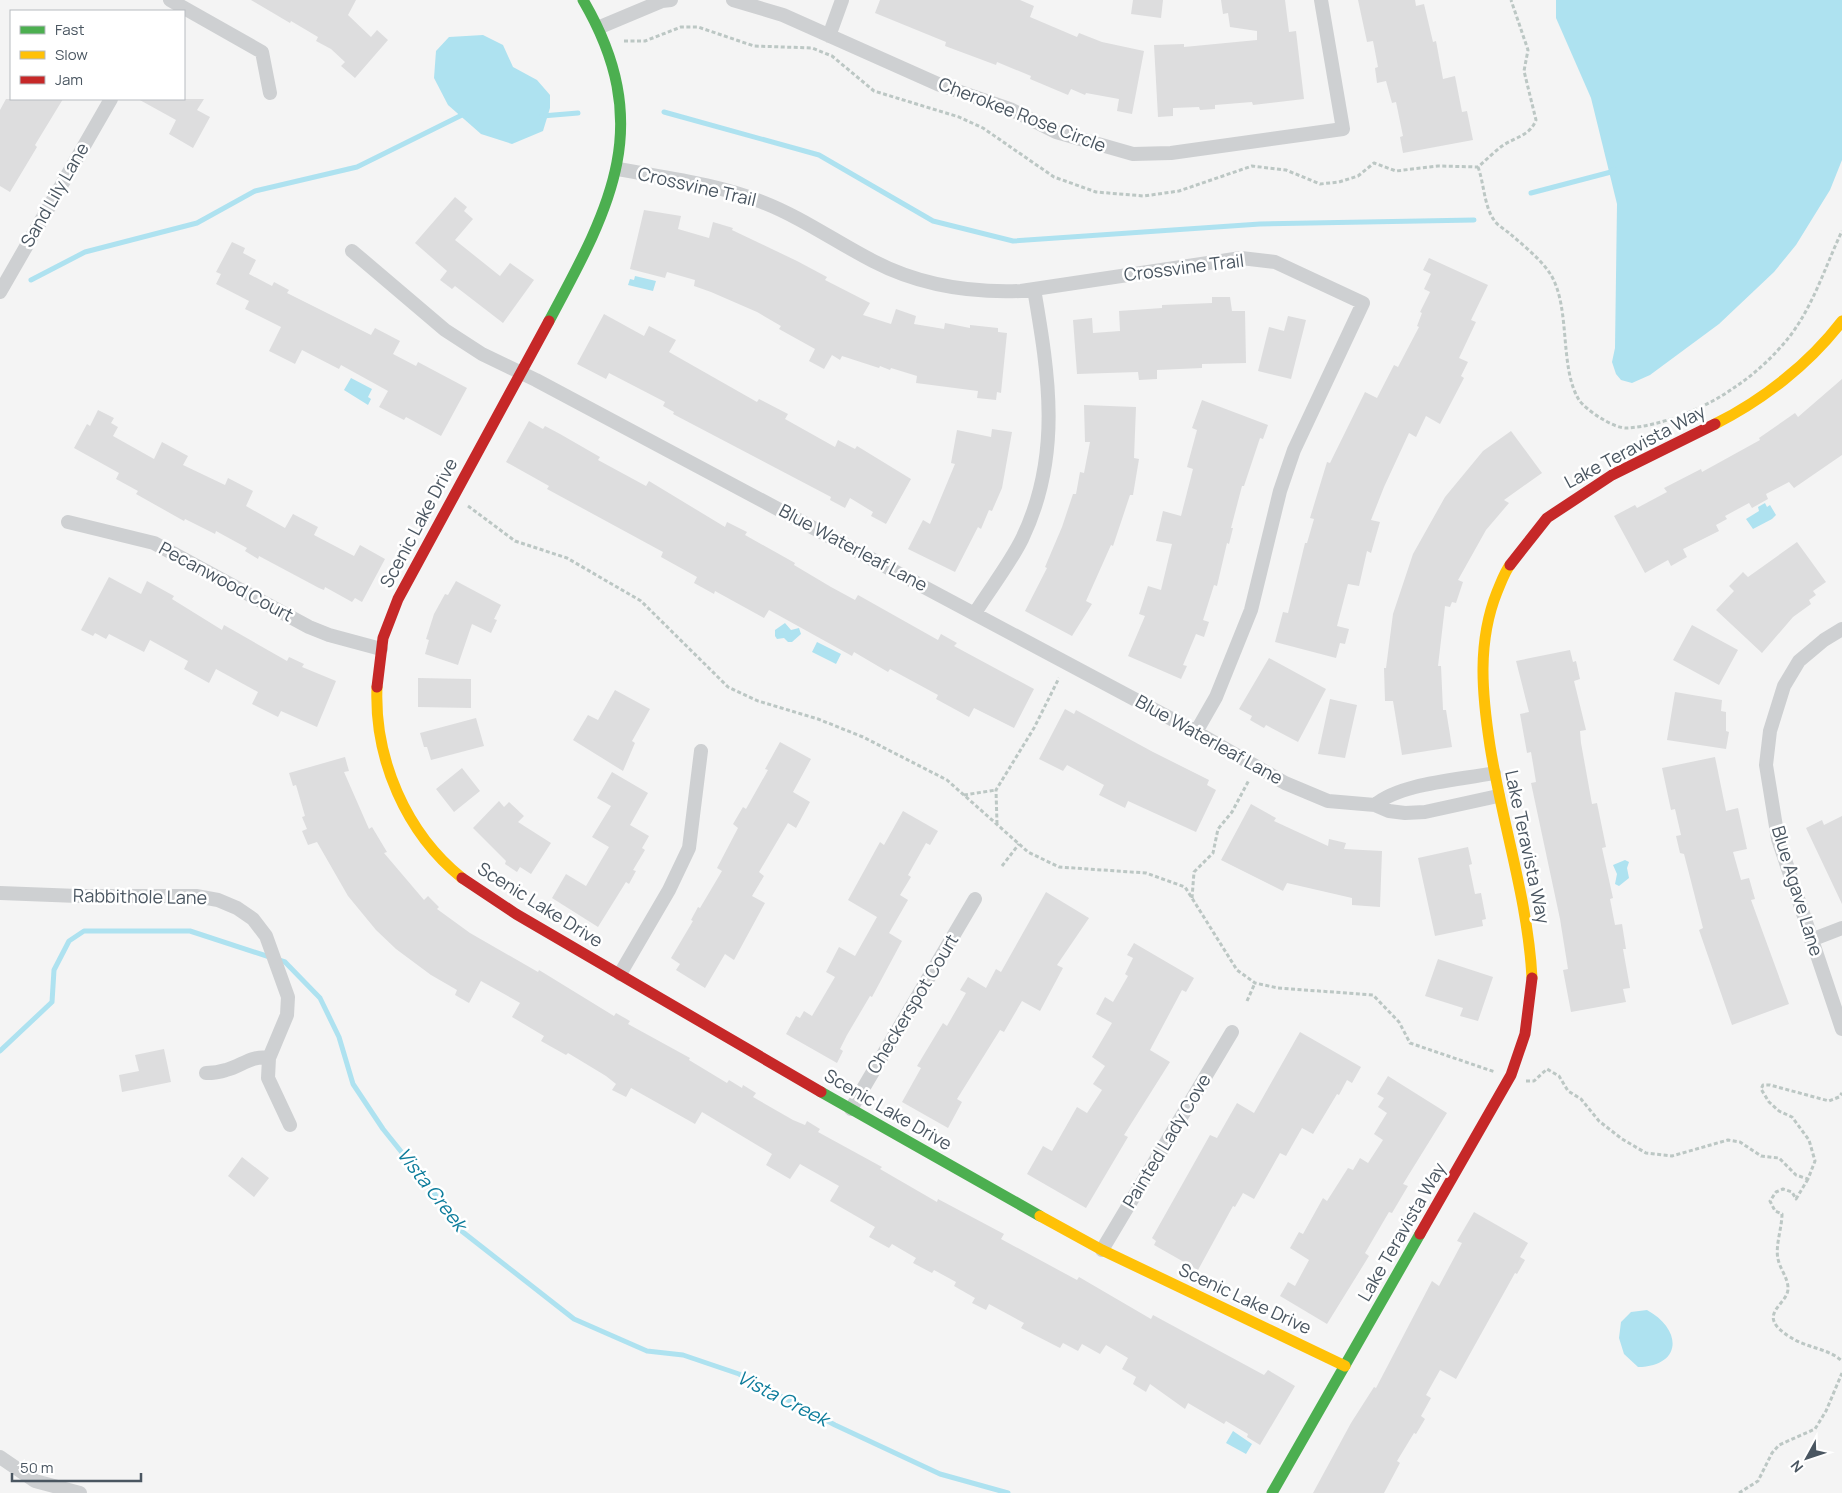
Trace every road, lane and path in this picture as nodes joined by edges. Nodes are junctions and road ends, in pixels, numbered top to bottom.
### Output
1 (169, 0) edge
2 (583, 0) edge
3 (670, 0) edge
4 (733, 0) edge
5 (842, 0) edge
6 (1321, 0) edge
7 (1511, 0) edge
8 (600, 27) junction
9 (829, 36) junction
10 (624, 41) dead end
11 (270, 93) dead end
12 (110, 100) edge
13 (1478, 166) junction
14 (618, 169) junction
15 (1842, 231) edge
16 (352, 251) dead end
17 (1034, 289) junction
18 (0, 292) edge
19 (1841, 325) edge
20 (520, 372) junction
21 (467, 505) dead end
22 (68, 522) dead end
23 (975, 614) junction
24 (1842, 629) edge
25 (381, 649) junction
26 (1059, 678) dead end
27 (1196, 732) junction
28 (701, 751) dead end
29 (1494, 773) junction
30 (1249, 778) dead end
31 (996, 790) junction
32 (964, 795) junction
33 (1498, 796) junction
34 (1375, 805) junction
35 (997, 824) junction
36 (1019, 844) junction
37 (1002, 866) dead end
38 (0, 893) edge
39 (975, 899) dead end
40 (1192, 899) junction
41 (1842, 928) edge
42 (1811, 940) junction
43 (620, 974) junction
44 (1255, 983) junction
45 (1247, 1001) dead end
46 (1842, 1029) edge
47 (1232, 1032) dead end
48 (269, 1058) junction
49 (1496, 1072) dead end
50 (206, 1073) dead end
51 (1525, 1081) dead end
52 (1842, 1093) edge
53 (851, 1109) junction
54 (290, 1125) dead end
55 (1808, 1178) junction
56 (1102, 1250) junction
57 (1842, 1360) edge
58 (1345, 1366) junction
59 (1842, 1373) edge
60 (0, 1457) edge
61 (80, 1493) edge
62 (1272, 1493) edge
63 (1739, 1493) edge

1 - 11 street
2 - 8 street, Scenic Lake Drive
3 - 8 street
4 - 9 street, Cherokee Rose Circle
5 - 9 street
6 - 9 street, Cherokee Rose Circle
7 - 13 path
8 - 14 street, Scenic Lake Drive
10 - 13 path
12 - 18 street, Sand Lily Lane
13 - 15 path
14 - 17 street, Crossvine Trail
14 - 20 street, Scenic Lake Drive
16 - 20 street, Blue Waterleaf Lane
17 - 23 street
17 - 27 street, Crossvine Trail
19 - 29 street, Lake Teravista Way
20 - 23 street, Blue Waterleaf Lane
20 - 25 street, Scenic Lake Drive
21 - 32 path
22 - 25 street, Pecanwood Court
23 - 27 street, Blue Waterleaf Lane
24 - 42 street, Blue Agave Lane
25 - 43 street, Scenic Lake Drive
26 - 31 path
27 - 34 street, Blue Waterleaf Lane
28 - 43 street
29 - 33 street, Lake Teravista Way
29 - 34 street
30 - 40 path
31 - 32 path
31 - 35 path
32 - 35 path
33 - 34 street, Blue Waterleaf Lane
33 - 58 street, Lake Teravista Way
35 - 36 path
36 - 37 path
36 - 40 path
38 - 48 street, Rabbithole Lane
39 - 53 street, Checkerspot Court
40 - 44 path
41 - 42 street
42 - 46 street, Blue Agave Lane
43 - 53 street, Scenic Lake Drive
44 - 45 path
44 - 49 path
47 - 56 street, Painted Lady Cove
48 - 50 street
48 - 54 street
51 - 55 path
52 - 55 path
53 - 56 street, Scenic Lake Drive
55 - 57 path
56 - 58 street, Scenic Lake Drive
58 - 62 street, Lake Teravista Way
59 - 63 path
60 - 61 street

